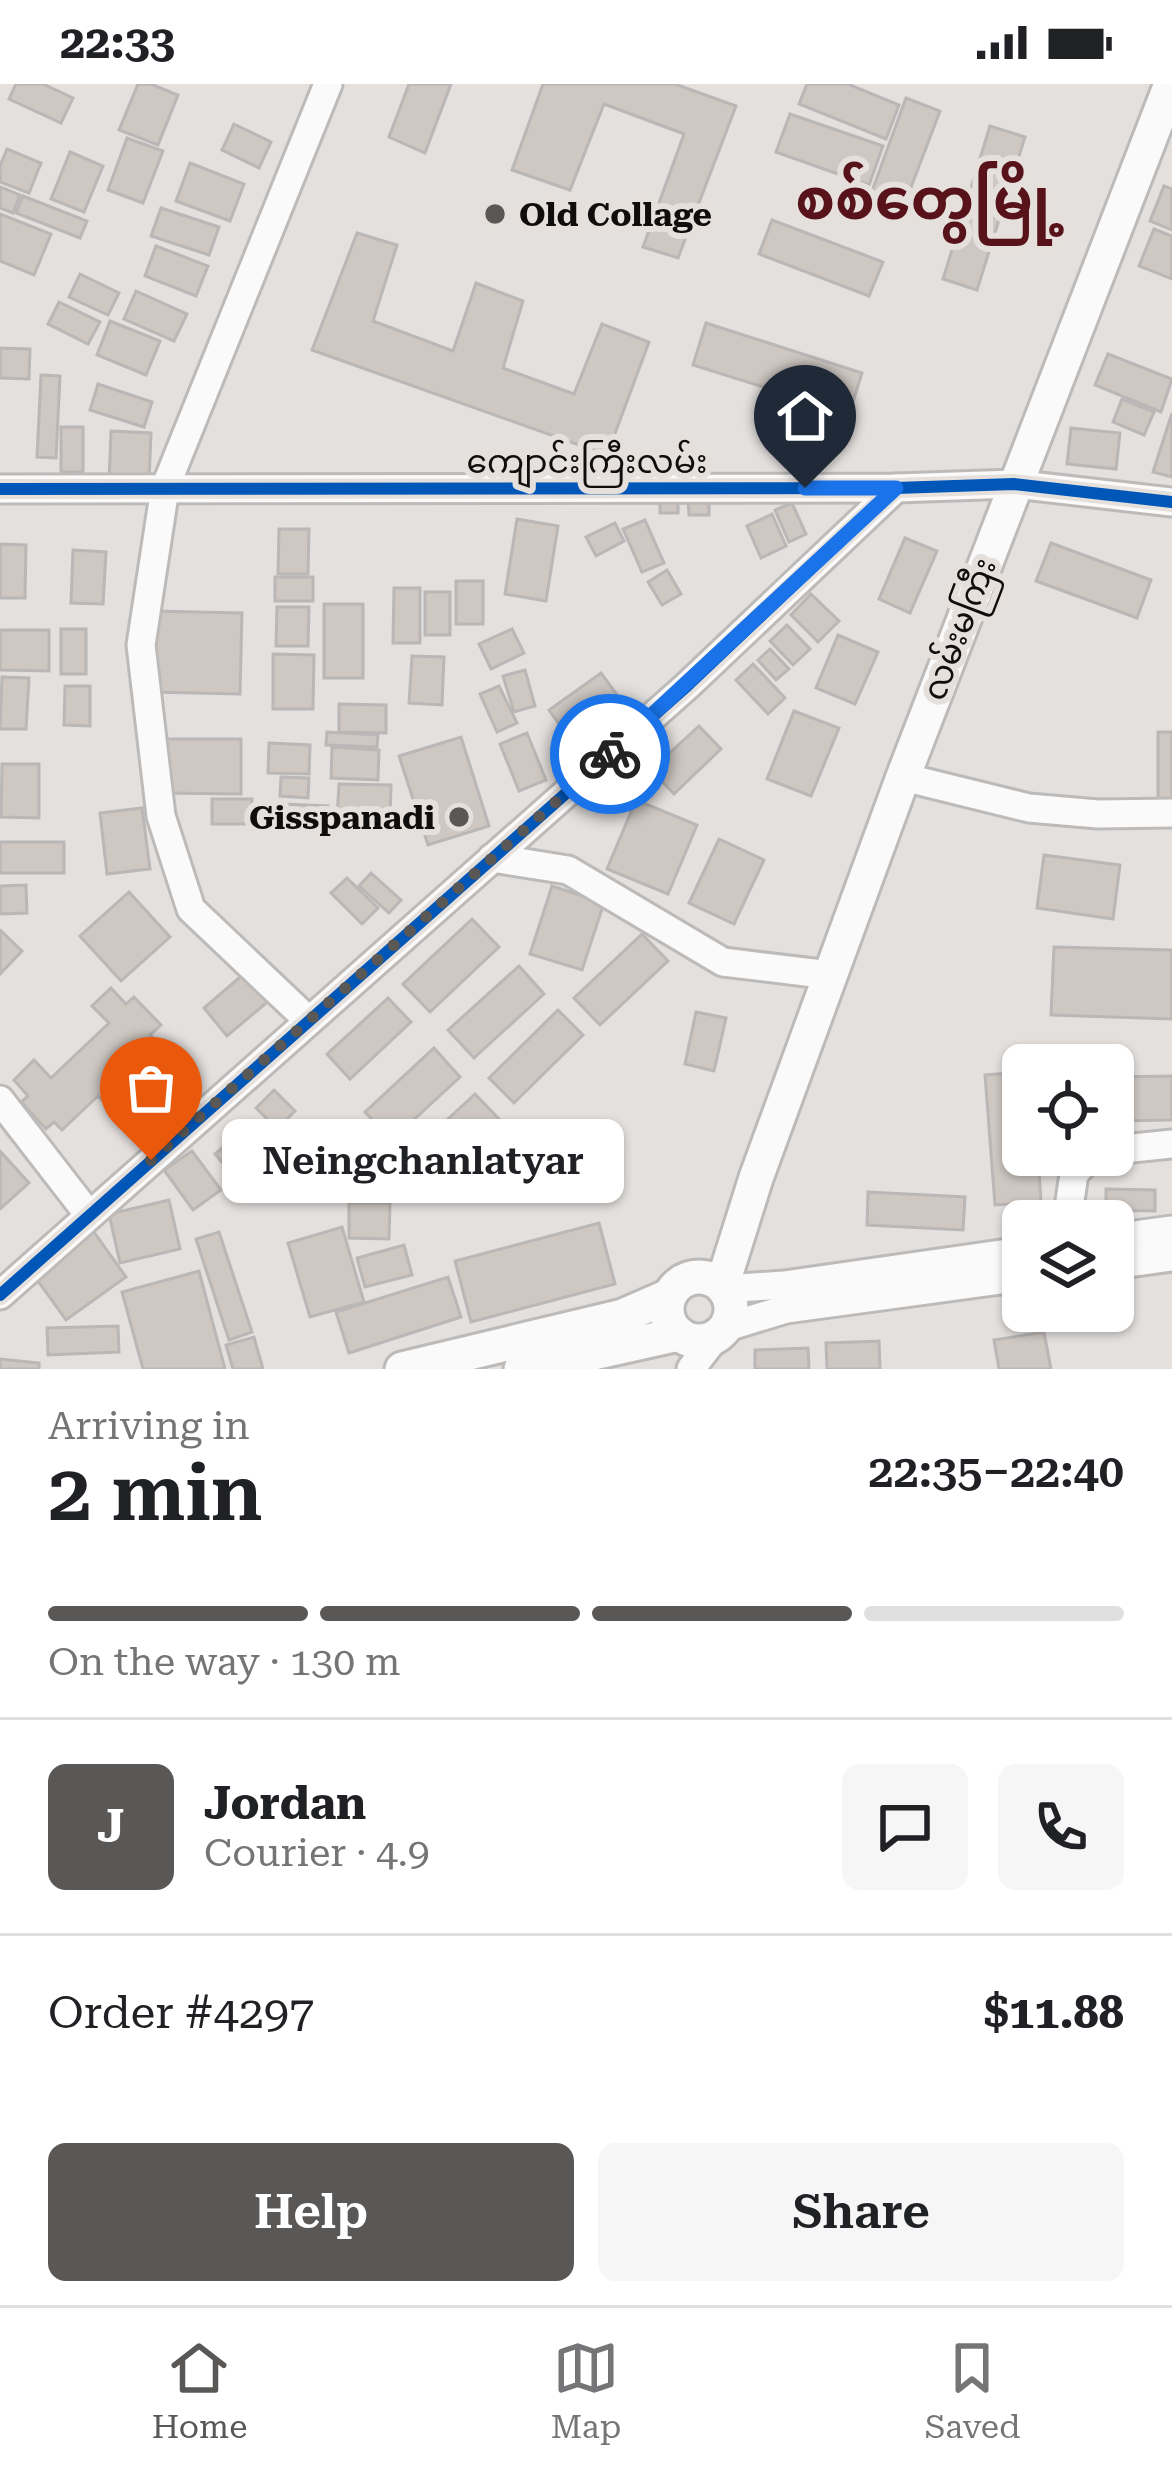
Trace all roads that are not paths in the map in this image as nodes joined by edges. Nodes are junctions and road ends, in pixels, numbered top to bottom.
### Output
1 (328, 84) edge
2 (1171, 84) edge
3 (1014, 484) junction
4 (165, 488) junction
5 (896, 488) junction
6 (0, 489) edge
7 (1172, 502) edge
8 (903, 777) junction
9 (1172, 813) edge
10 (492, 858) junction
11 (830, 975) junction
12 (308, 1020) junction
13 (0, 1100) edge
14 (1172, 1144) edge
15 (1134, 1148) edge
16 (88, 1215) junction
17 (1172, 1230) edge
18 (1134, 1235) edge
19 (1002, 1254) edge
20 (1172, 1257) edge
21 (1134, 1262) edge
22 (1002, 1280) edge
23 (702, 1287) junction
24 (0, 1295) edge
25 (696, 1345) edge
26 (402, 1369) edge
27 (521, 1369) edge

1 - 4 street
2 - 3 main road, လမ်းမကြီး
3 - 5 street, ကျောင်းကြီးလမ်း
3 - 7 street, ကျောင်းကြီးလမ်း
3 - 8 main road, လမ်းမကြီး
4 - 5 street, ကျောင်းကြီးလမ်း
4 - 6 street, ကျောင်းကြီးလမ်း
4 - 12 street
5 - 10 street
8 - 9 street
8 - 11 main road, လမ်းမကြီး
10 - 11 street
10 - 12 street
11 - 23 main road, လမ်းမကြီး
12 - 16 street
13 - 16 street
14 - 15 street
16 - 24 street
17 - 18 street
19 - 23 street
20 - 21 street
22 - 25 street
23 - 25 main road, လမ်းမကြီး
23 - 25 main road
23 - 26 main road
25 - 27 main road

